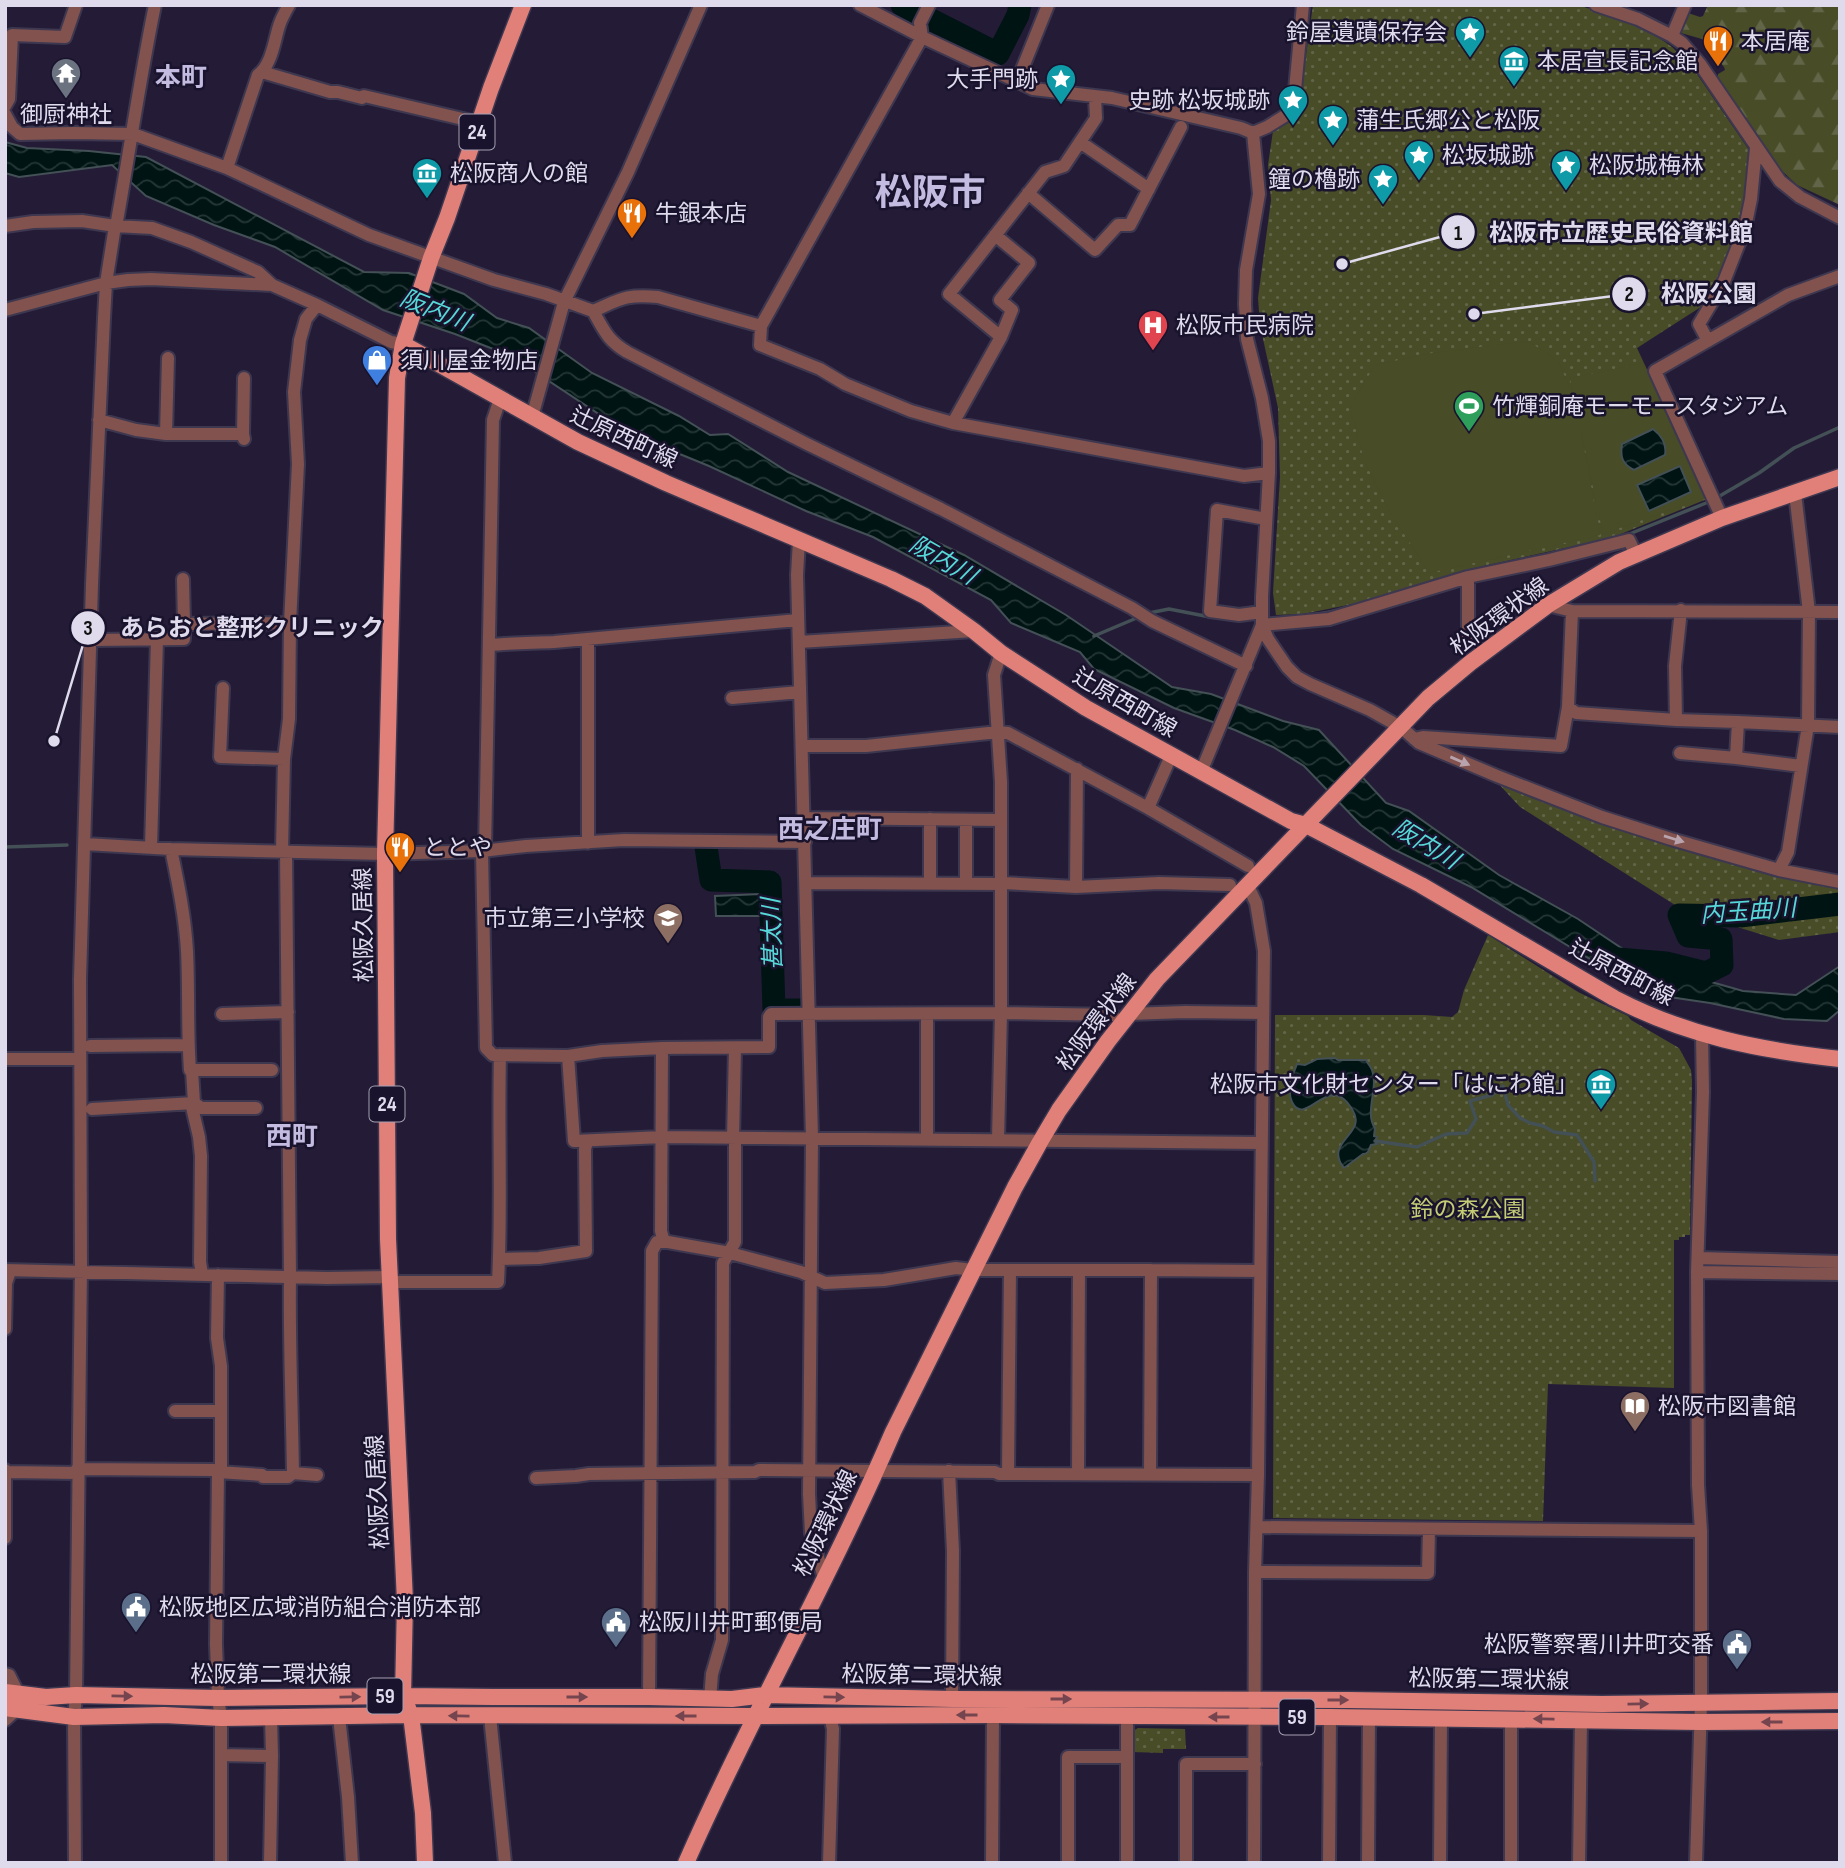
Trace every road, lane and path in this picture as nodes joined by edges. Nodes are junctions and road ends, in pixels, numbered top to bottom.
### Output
1 (76, 5) edge
2 (155, 5) edge
3 (289, 5) edge
4 (523, 5) edge
5 (701, 5) edge
6 (860, 5) edge
7 (1048, 5) edge
8 (1303, 5) edge
9 (1596, 5) edge
10 (1685, 5) edge
11 (925, 13) edge
12 (1672, 36) junction
13 (922, 37) junction
14 (262, 72) junction
15 (1017, 82) junction
16 (1095, 97) junction
17 (5, 106) edge
18 (5, 114) edge
19 (480, 123) junction
20 (1181, 127) dead end
21 (1253, 133) junction
22 (132, 138) junction
23 (1080, 142) junction
24 (1756, 148) junction
25 (226, 168) junction
26 (1149, 188) junction
27 (1028, 193) junction
28 (1840, 218) edge
29 (116, 224) junction
30 (5, 226) edge
31 (995, 235) junction
32 (430, 264) junction
33 (1840, 276) edge
34 (106, 283) junction
35 (272, 285) junction
36 (317, 305) junction
37 (563, 308) junction
38 (5, 310) edge
39 (593, 311) junction
40 (761, 326) junction
41 (1001, 337) junction
42 (405, 339) junction
43 (1708, 341) junction
44 (168, 358) dead end
45 (244, 378) dead end
46 (500, 399) junction
47 (533, 413) junction
48 (99, 420) junction
49 (953, 423) junction
50 (166, 434) junction
51 (1269, 473) junction
52 (1840, 477) edge
53 (1795, 493) junction
54 (1722, 518) junction
55 (1266, 519) junction
56 (799, 540) junction
57 (1636, 555) junction
58 (1468, 577) junction
59 (183, 579) dead end
60 (1548, 604) junction
61 (1681, 610) junction
62 (1572, 611) junction
63 (1809, 612) junction
64 (1840, 612) edge
65 (1262, 619) junction
66 (798, 620) junction
67 (290, 622) junction
68 (184, 624) junction
69 (974, 631) junction
70 (157, 639) junction
71 (588, 639) junction
72 (1468, 639) dead end
73 (91, 640) junction
74 (799, 642) junction
75 (489, 645) junction
76 (1001, 653) junction
77 (1246, 667) junction
78 (223, 688) dead end
79 (800, 692) junction
80 (732, 698) dead end
81 (1568, 707) junction
82 (1676, 720) junction
83 (1738, 722) junction
84 (1808, 725) junction
85 (1840, 727) edge
86 (998, 733) junction
87 (1402, 735) junction
88 (802, 746) junction
89 (1680, 752) dead end
90 (1171, 756) junction
91 (1736, 758) junction
92 (284, 759) junction
93 (1801, 766) junction
94 (1203, 767) junction
95 (1077, 769) junction
96 (1148, 808) junction
97 (804, 818) junction
98 (930, 819) junction
99 (967, 820) junction
100 (1001, 820) junction
101 (1311, 821) junction
102 (805, 842) junction
103 (588, 843) junction
104 (85, 844) junction
105 (151, 847) junction
106 (171, 849) junction
107 (284, 851) junction
108 (484, 851) junction
109 (385, 854) junction
110 (1248, 866) dead end
111 (1779, 870) junction
112 (1840, 882) edge
113 (806, 883) junction
114 (930, 883) junction
115 (1002, 883) junction
116 (966, 884) junction
117 (1230, 884) dead end
118 (1248, 886) junction
119 (1076, 887) junction
120 (288, 1012) junction
121 (1001, 1013) junction
122 (1262, 1013) junction
123 (222, 1014) dead end
124 (1121, 1014) junction
125 (809, 1015) junction
126 (927, 1015) junction
127 (1702, 1035) junction
128 (188, 1045) junction
129 (90, 1046) dead end
130 (662, 1048) junction
131 (735, 1048) junction
132 (500, 1055) junction
133 (568, 1056) junction
134 (5, 1059) edge
135 (79, 1059) junction
136 (1840, 1059) edge
137 (192, 1070) junction
138 (272, 1070) dead end
139 (193, 1103) junction
140 (256, 1108) dead end
141 (92, 1109) dead end
142 (662, 1137) junction
143 (812, 1138) junction
144 (734, 1139) junction
145 (927, 1140) junction
146 (998, 1140) junction
147 (587, 1142) junction
148 (1040, 1142) junction
149 (1261, 1143) junction
150 (664, 1242) junction
151 (730, 1253) junction
152 (1698, 1258) junction
153 (500, 1259) junction
154 (1840, 1262) edge
155 (973, 1270) junction
156 (1010, 1270) junction
157 (1079, 1270) junction
158 (1151, 1270) junction
159 (8, 1271) edge
160 (81, 1272) junction
161 (1260, 1272) junction
162 (1698, 1272) junction
163 (202, 1274) junction
164 (1840, 1274) edge
165 (218, 1275) junction
166 (290, 1277) junction
167 (811, 1278) junction
168 (390, 1280) junction
169 (5, 1329) edge
170 (175, 1411) dead end
171 (220, 1411) junction
172 (810, 1470) junction
173 (877, 1470) junction
174 (6, 1471) edge
175 (77, 1471) junction
176 (949, 1471) junction
177 (219, 1472) junction
178 (651, 1472) junction
179 (722, 1472) junction
180 (293, 1473) junction
181 (1008, 1474) junction
182 (1078, 1474) junction
183 (317, 1475) dead end
184 (1150, 1475) junction
185 (1258, 1475) junction
186 (536, 1478) dead end
187 (1257, 1527) junction
188 (1429, 1530) junction
189 (1701, 1531) junction
190 (5, 1538) edge
191 (1255, 1572) junction
192 (824, 1578) junction
193 (5, 1674) edge
194 (76, 1695) junction
195 (765, 1695) junction
196 (403, 1696) junction
197 (649, 1697) junction
198 (218, 1698) junction
199 (710, 1699) junction
200 (951, 1699) junction
201 (1840, 1701) edge
202 (1701, 1703) junction
203 (10, 1705) edge
204 (1255, 1708) junction
205 (411, 1715) junction
206 (993, 1715) junction
207 (490, 1716) junction
208 (754, 1716) junction
209 (830, 1716) junction
210 (74, 1717) junction
211 (271, 1717) junction
212 (339, 1717) junction
213 (1127, 1717) junction
214 (1330, 1717) junction
215 (221, 1718) junction
216 (1369, 1718) junction
217 (1441, 1718) junction
218 (1511, 1719) junction
219 (1581, 1720) junction
220 (1840, 1721) edge
221 (1701, 1722) junction
222 (221, 1755) junction
223 (272, 1756) junction
224 (1127, 1757) junction
225 (1255, 1764) junction
226 (75, 1863) edge
227 (221, 1863) edge
228 (270, 1863) edge
229 (352, 1863) edge
230 (425, 1863) edge
231 (505, 1863) edge
232 (687, 1863) edge
233 (830, 1863) edge
234 (992, 1863) edge
235 (1068, 1863) edge
236 (1127, 1863) edge
237 (1186, 1863) edge
238 (1255, 1863) edge
239 (1329, 1863) edge
240 (1368, 1863) edge
241 (1440, 1863) edge
242 (1511, 1863) edge
243 (1579, 1863) edge
244 (1696, 1863) edge

1 - 17 street
2 - 22 street
3 - 14 street
4 - 19 main road, 松阪久居線 / 24
5 - 37 street
6 - 13 street
7 - 15 street
8 - 21 street
9 - 12 street
10 - 12 street
11 - 13 street
12 - 24 street
13 - 15 street
13 - 40 street
14 - 19 street
14 - 25 street
15 - 16 street
16 - 21 street
16 - 23 street
18 - 22 street
19 - 32 main road, 松阪久居線 / 24
20 - 26 street
21 - 51 street
22 - 25 street
22 - 29 street
23 - 26 street
23 - 27 street
24 - 28 street
24 - 43 street
25 - 32 street
26 - 27 street
27 - 31 street
29 - 30 street
29 - 34 street
29 - 35 street
31 - 41 street
31 - 41 street
32 - 37 street
32 - 42 main road, 松阪久居線 / 24
33 - 43 street
34 - 35 street
34 - 38 street
34 - 48 street
35 - 36 street
36 - 42 street
36 - 67 street
37 - 39 street
37 - 47 street
39 - 40 street
39 - 77 street
40 - 49 street
41 - 49 street
42 - 46 main road, 辻原西町線
42 - 109 main road, 松阪久居線 / 24
43 - 54 street
44 - 50 street
45 - 50 street
46 - 47 main road, 辻原西町線
46 - 75 street
47 - 56 main road, 辻原西町線
48 - 50 street
48 - 73 street
49 - 51 street
51 - 55 street
52 - 53 main road, 松阪環状線
53 - 54 main road, 松阪環状線
53 - 63 street
54 - 57 main road, 松阪環状線
55 - 65 street
55 - 65 street
56 - 66 street
56 - 69 main road, 辻原西町線
57 - 58 street
57 - 60 main road, 松阪環状線
58 - 65 street
58 - 72 street
59 - 68 street
60 - 62 street
60 - 87 main road, 松阪環状線
61 - 62 street
61 - 63 street
61 - 82 street
62 - 81 street
63 - 64 street
63 - 84 street
65 - 77 street
65 - 87 street
66 - 71 street
66 - 74 street
67 - 68 street
67 - 92 street
68 - 70 street
69 - 74 street
69 - 76 main road, 辻原西町線
70 - 73 street
70 - 105 street
71 - 75 street
71 - 103 street
73 - 104 street
74 - 79 street
75 - 108 street
76 - 86 street
76 - 90 main road, 辻原西町線
77 - 94 street
78 - 92 street
79 - 80 street
79 - 88 street
81 - 82 street
81 - 87 street
82 - 83 street
83 - 84 street
83 - 91 street
84 - 85 street
84 - 93 street
86 - 88 street
86 - 95 street
86 - 100 street
87 - 101 main road, 松阪環状線
87 -> 111 street
88 - 97 street
89 - 91 street
90 - 94 main road, 辻原西町線
90 - 96 street
91 - 93 street
92 - 107 street
93 - 111 street
94 - 101 main road, 辻原西町線
95 - 96 street
95 - 119 street
96 - 110 street
97 - 98 street
97 - 102 street
98 - 99 street
98 - 114 street
99 - 100 street
99 - 116 street
100 - 115 street
101 - 118 main road, 松阪環状線
101 - 127 main road, 辻原西町線
102 - 103 street
102 - 113 street
103 - 108 street
104 - 105 street
104 - 135 street
105 - 106 street
106 - 107 street
106 - 128 street
107 - 109 street
107 - 120 street
108 - 109 street
108 - 132 street
109 - 168 main road, 松阪久居線 / 24
111 - 112 street
113 - 114 street
113 - 125 street
114 - 116 street
115 - 116 street
115 - 119 street
115 - 121 street
117 - 119 street
118 - 122 street
118 - 124 main road, 松阪環状線
120 - 123 street
120 - 166 street
121 - 124 street
121 - 126 street
121 - 146 street
122 - 124 street
122 - 149 street
124 - 148 main road, 松阪環状線
125 - 126 street
125 - 131 street
125 - 143 street
126 - 145 street
127 - 136 main road, 辻原西町線
127 - 152 street
128 - 129 street
128 - 137 street
130 - 131 street
130 - 133 street
130 - 142 street
131 - 144 street
132 - 133 street
132 - 153 street
133 - 147 street
134 - 135 street
135 - 160 street
137 - 138 street
137 - 139 street
139 - 140 street
139 - 141 street
139 - 163 street
142 - 144 street
142 - 147 street
142 - 150 street
143 - 144 street
143 - 145 street
143 - 167 street
144 - 151 street
145 - 146 street
146 - 148 street
147 - 153 street
148 - 149 street
148 - 155 main road, 松阪環状線
149 - 161 street
150 - 151 street
150 - 178 street
151 - 167 street
151 - 179 street
152 - 154 street
152 - 162 street
153 - 168 street
155 - 156 street
155 - 167 street
155 - 173 main road, 松阪環状線
156 - 157 street
156 - 181 street
157 - 158 street
157 - 182 street
158 - 161 street
158 - 184 street
159 - 160 street
159 - 169 street
160 - 163 street
160 - 175 street
161 - 185 street
162 - 164 street
162 - 189 street
163 - 165 street
165 - 166 street
165 - 171 street
166 - 168 street
166 - 180 street
167 - 172 street
168 - 196 main road, 松阪久居線 / 24
170 - 171 street
171 - 177 street
172 - 173 street
172 - 179 street
172 - 192 street
173 - 176 street
173 - 192 main road, 松阪環状線
174 - 175 street
174 - 190 street
175 - 177 street
175 - 194 street
176 - 181 street
176 - 200 street
177 - 180 street
177 - 198 street
178 - 179 street
178 - 186 street
178 - 197 street
179 - 199 street
180 - 183 street
181 - 182 street
182 - 184 street
184 - 185 street
185 - 187 street
187 - 188 street
187 - 191 street
188 - 189 street
188 - 191 street
189 - 202 street
191 - 204 street
192 - 195 main road, 松阪環状線
193 - 203 street
194 -> 198 main road, 松阪第二環状線 / 59
194 - 203 main road, 松阪第二環状線 / 59
194 - 210 street
195 - 199 main road, 松阪第二環状線 / 59
195 -> 200 main road, 松阪第二環状線 / 59
195 - 208 main road, 松阪環状線
196 -> 197 main road, 松阪第二環状線 / 59
198 -> 196 main road, 松阪第二環状線 / 59
196 - 205 main road, 松阪久居線 / 24
197 - 199 main road, 松阪第二環状線 / 59
198 - 215 street
200 -> 204 main road, 松阪第二環状線 / 59
201 - 202 main road, 松阪第二環状線 / 59
204 -> 202 main road, 松阪第二環状線 / 59
202 - 221 street
203 - 210 main road, 松阪第二環状線 / 59
204 -> 213 main road, 松阪第二環状線 / 59
204 - 214 main road, 松阪第二環状線 / 59
204 - 225 street
207 -> 205 main road, 松阪第二環状線 / 59
205 - 212 main road, 松阪第二環状線 / 59
205 - 230 main road, 松阪久居線 / 24
206 -> 209 main road, 松阪第二環状線 / 59
206 - 213 main road, 松阪第二環状線 / 59
206 - 234 street
208 -> 207 main road, 松阪第二環状線 / 59
207 - 231 street
208 - 209 main road, 松阪第二環状線 / 59
208 - 232 main road, 松阪環状線
209 - 233 street
210 - 215 main road, 松阪第二環状線 / 59
210 - 226 street
211 - 212 main road, 松阪第二環状線 / 59
211 - 215 main road, 松阪第二環状線 / 59
211 - 223 street
212 - 229 street
213 - 224 street
214 - 216 main road, 松阪第二環状線 / 59
214 - 239 street
215 - 222 street
216 - 217 main road, 松阪第二環状線 / 59
216 - 240 street
217 - 218 main road, 松阪第二環状線 / 59
217 - 241 street
219 -> 218 main road, 松阪第二環状線 / 59
218 - 242 street
219 - 221 main road, 松阪第二環状線 / 59
219 - 243 street
220 -> 221 main road, 松阪第二環状線 / 59
221 - 244 street
222 - 223 street
222 - 227 street
223 - 228 street
224 - 235 street
224 - 236 street
225 - 237 street
225 - 238 street

